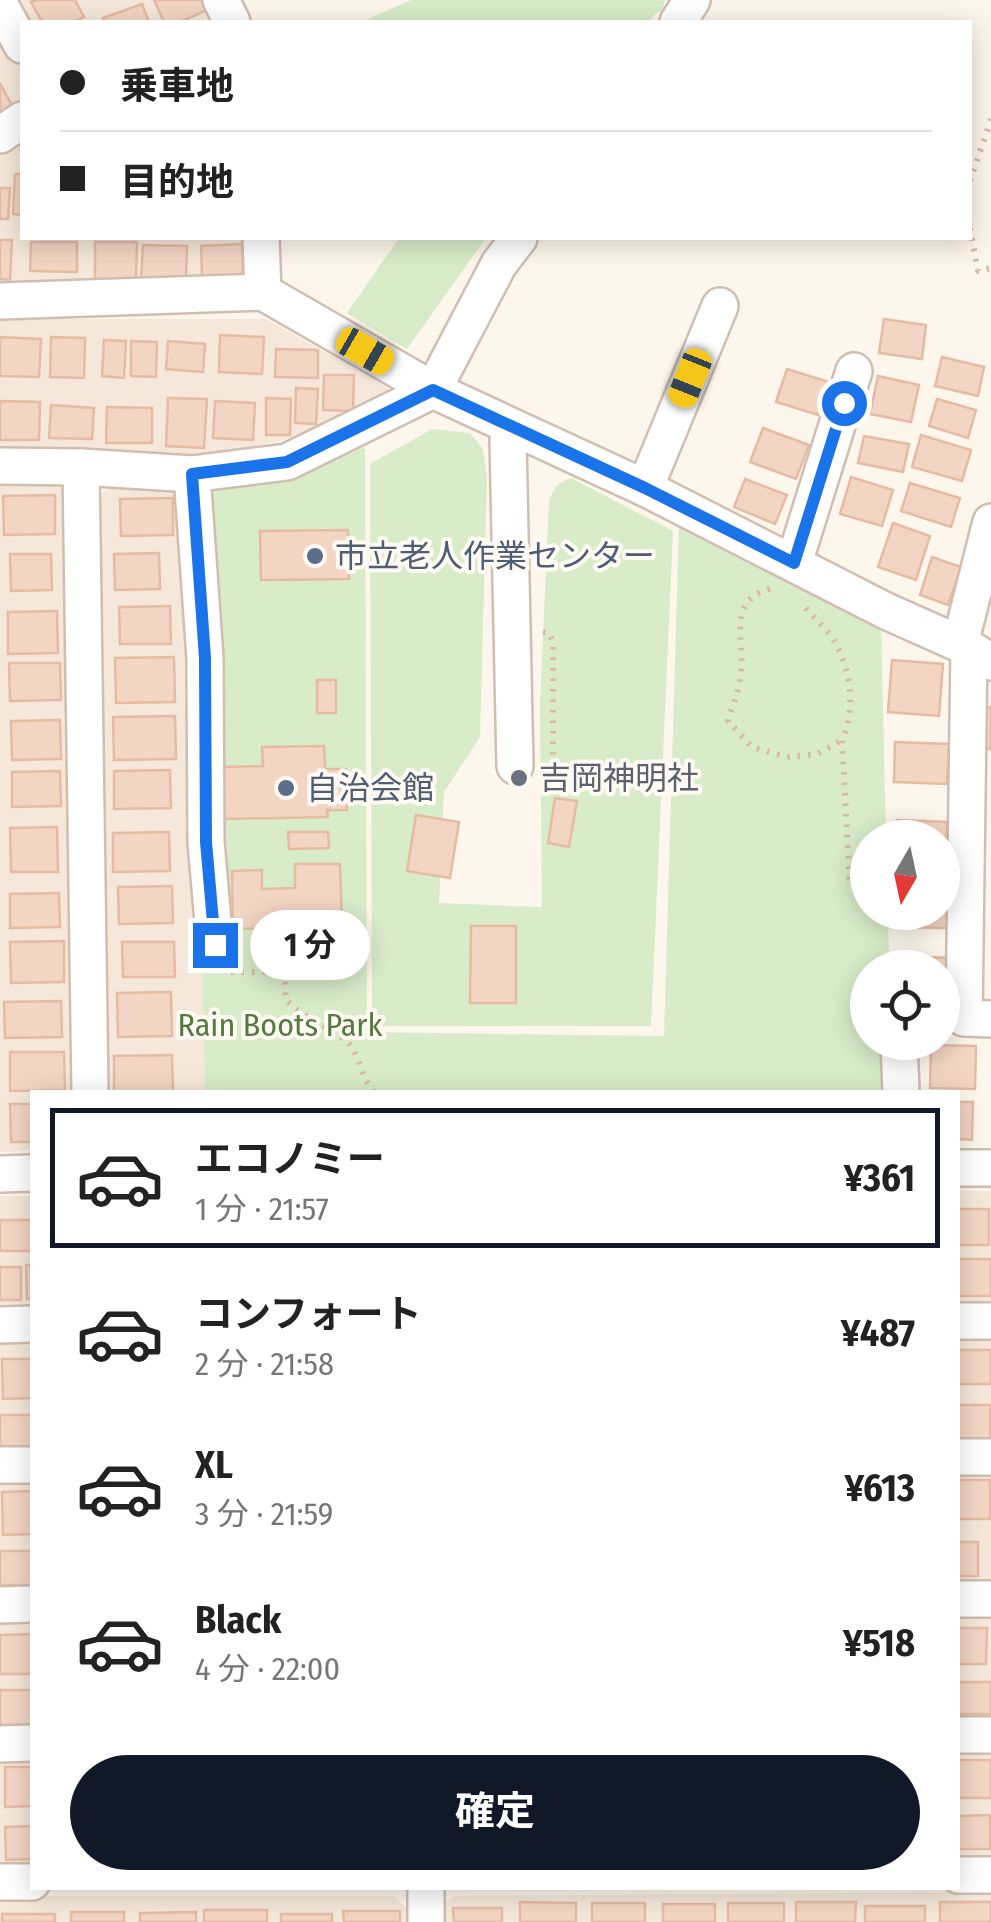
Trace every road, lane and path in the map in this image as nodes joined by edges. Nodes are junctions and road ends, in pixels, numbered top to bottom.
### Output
1 (0, 5) edge
2 (20, 41) edge
3 (991, 119) edge
4 (972, 175) edge
5 (972, 239) edge
6 (261, 240) edge
7 (518, 240) edge
8 (991, 268) edge
9 (263, 292) junction
10 (0, 301) edge
11 (720, 306) dead end
12 (854, 371) dead end
13 (433, 390) junction
14 (508, 440) dead end
15 (0, 466) edge
16 (80, 467) junction
17 (192, 474) junction
18 (645, 488) junction
19 (991, 522) edge
20 (787, 575) junction
21 (974, 652) edge
22 (842, 740) junction
23 (516, 766) dead end
24 (850, 886) dead end
25 (215, 945) joint
26 (966, 1019) edge
27 (899, 1060) edge
28 (90, 1090) edge
29 (372, 1090) edge
30 (901, 1090) edge
31 (960, 1168) edge
32 (991, 1168) edge
33 (30, 1173) edge
34 (0, 1174) edge
35 (960, 1321) edge
36 (991, 1321) edge
37 (0, 1324) edge
38 (30, 1324) edge
39 (960, 1457) edge
40 (991, 1457) edge
41 (0, 1465) edge
42 (30, 1465) edge
43 (960, 1599) edge
44 (991, 1599) edge
45 (30, 1604) edge
46 (0, 1605) edge
47 (991, 1735) edge
48 (960, 1736) edge
49 (30, 1743) edge
50 (0, 1744) edge
51 (960, 1875) edge
52 (991, 1875) edge
53 (0, 1882) edge
54 (30, 1882) edge
55 (426, 1890) edge
56 (426, 1922) edge

1 - 2 street
3 - 4 path
5 - 8 path
6 - 9 street
7 - 13 street
9 - 10 street
9 - 13 street
11 - 18 street
12 - 20 street
13 - 17 street
13 - 18 street
14 - 23 street
15 - 16 street
16 - 17 street
16 - 28 street
17 - 25 street
18 - 20 street
19 - 21 street
20 - 21 street
20 - 22 path
20 - 22 path
21 - 26 street
22 - 24 path
25 - 29 path
27 - 30 street
31 - 32 street
33 - 34 street
35 - 36 street
37 - 38 street
39 - 40 street
41 - 42 street
43 - 44 street
45 - 46 street
47 - 48 street
49 - 50 street
51 - 52 street
53 - 54 street
55 - 56 street

